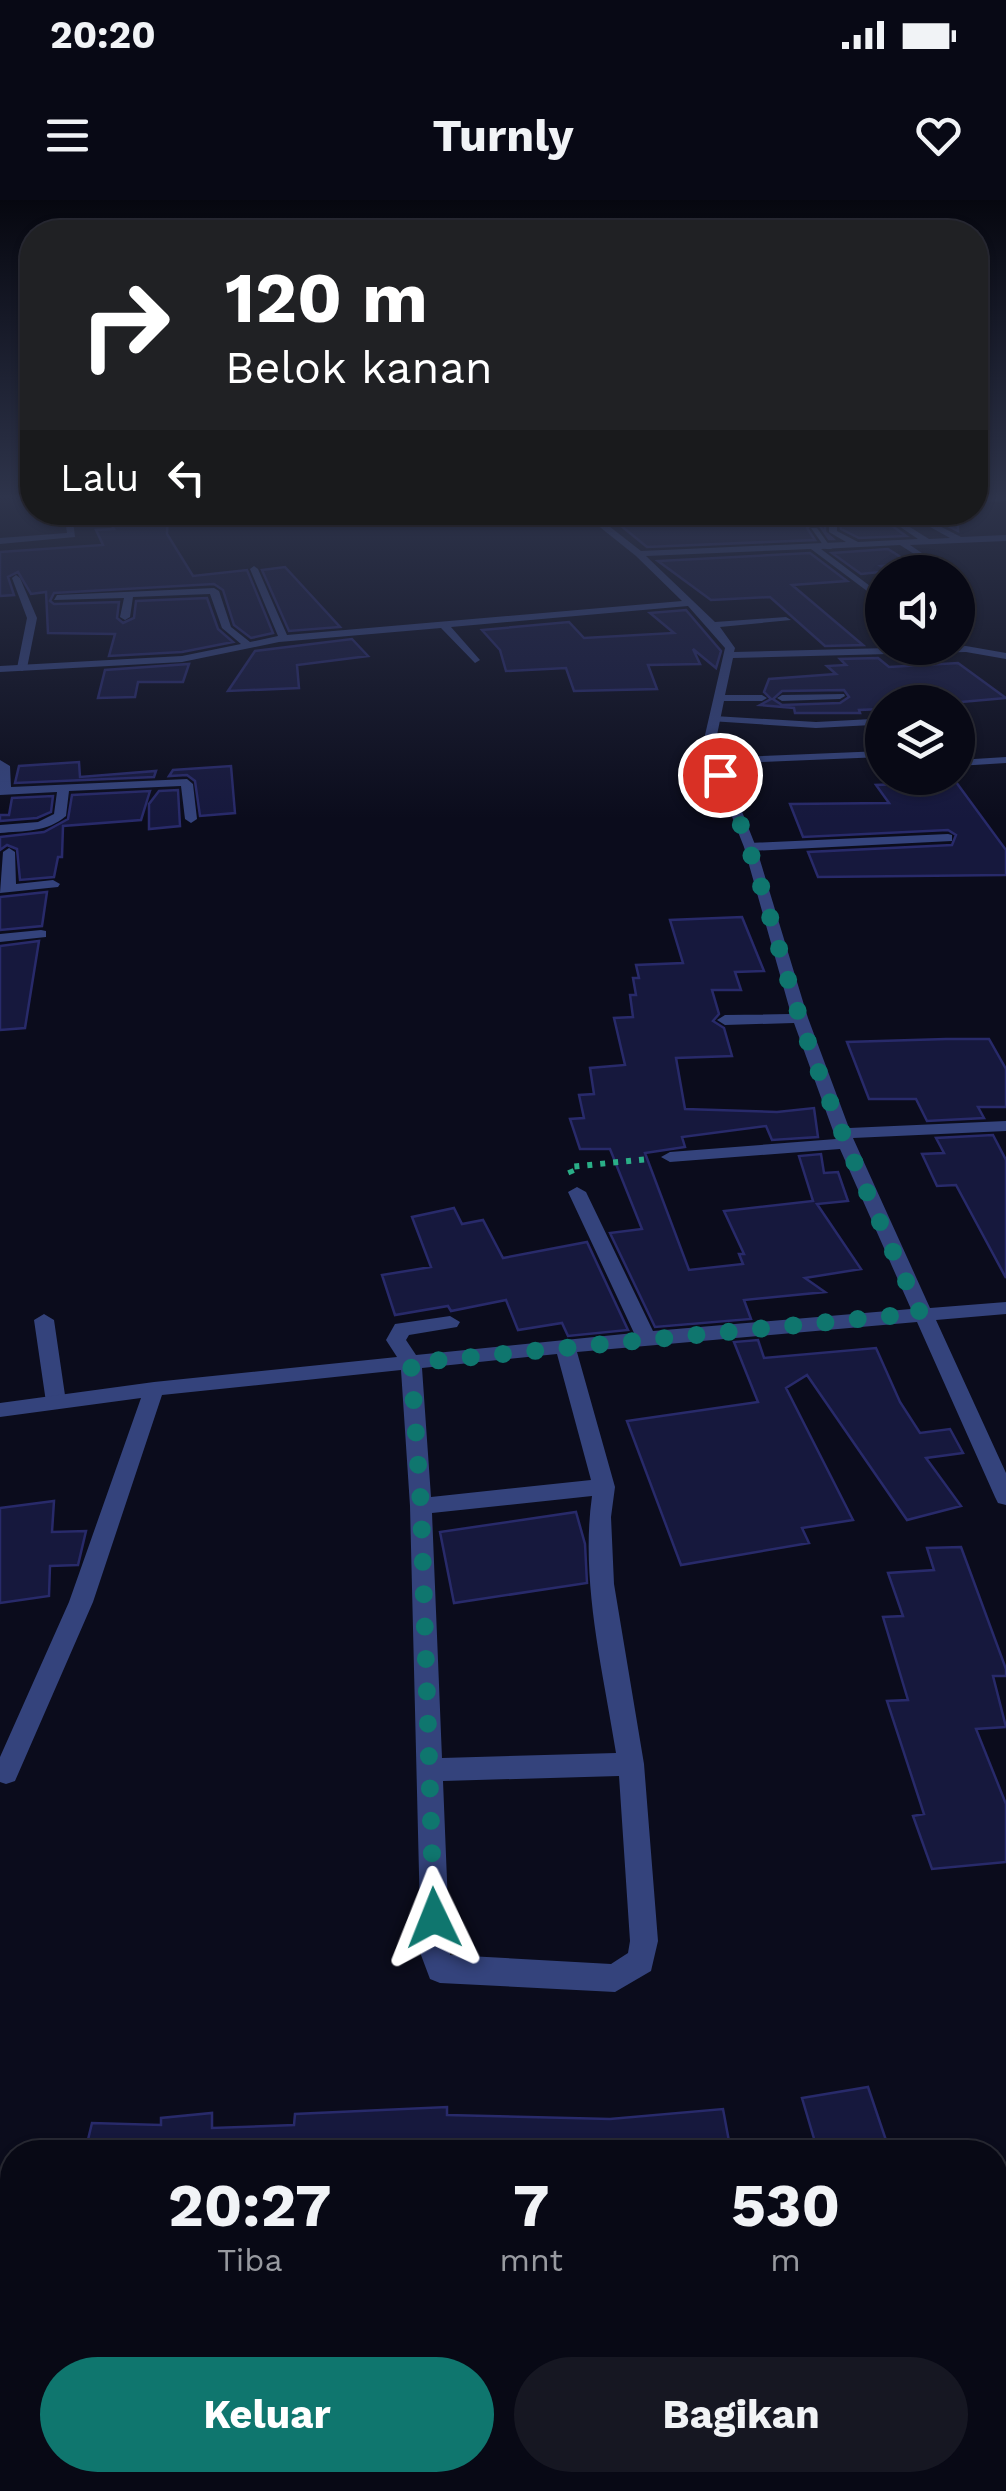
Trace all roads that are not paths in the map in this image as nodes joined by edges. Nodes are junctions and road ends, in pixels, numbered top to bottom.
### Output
1 (27, 605) edge
2 (128, 605) edge
3 (219, 605) edge
4 (270, 605) edge
5 (679, 605) edge
6 (688, 605) edge
7 (125, 617) dead end
8 (786, 620) dead end
9 (443, 624) junction
10 (713, 625) junction
11 (284, 639) junction
12 (248, 645) junction
13 (732, 655) junction
14 (1006, 656) edge
15 (475, 660) dead end
16 (22, 668) junction
17 (0, 669) edge
18 (840, 696) dead end
19 (722, 698) junction
20 (762, 698) dead end
21 (782, 698) dead end
22 (714, 718) junction
23 (865, 722) edge
24 (1006, 749) edge
25 (975, 750) edge
26 (865, 755) edge
27 (1006, 760) edge
28 (975, 761) edge
29 (0, 763) edge
30 (865, 766) edge
31 (718, 768) junction
32 (63, 788) junction
33 (2, 791) edge
34 (191, 819) dead end
35 (0, 829) edge
36 (948, 838) dead end
37 (750, 846) junction
38 (8, 852) dead end
39 (53, 884) dead end
40 (4, 889) edge
41 (41, 934) dead end
42 (0, 938) edge
43 (800, 1018) junction
44 (725, 1020) dead end
45 (1006, 1126) edge
46 (845, 1138) junction
47 (670, 1157) road end
48 (576, 1192) road end
49 (1006, 1308) edge
50 (920, 1313) junction
51 (44, 1320) dead end
52 (450, 1322) dead end
53 (646, 1338) junction
54 (565, 1346) junction
55 (411, 1363) junction
56 (154, 1388) junction
57 (56, 1402) junction
58 (0, 1410) edge
59 (604, 1487) junction
60 (1006, 1497) edge
61 (421, 1506) junction
62 (631, 1764) junction
63 (430, 1770) junction
64 (6, 1773) dead end

1 - 16 street
2 - 7 street
3 - 12 street
4 - 11 street
5 - 9 street
6 - 10 street
8 - 10 street
9 - 11 street
9 - 15 street
10 - 13 street
11 - 12 street
12 - 16 street
13 - 14 street
13 - 19 street
16 - 17 street
18 - 21 street
19 - 20 street
19 - 22 street
22 - 23 street
22 - 31 street
24 - 25 street
26 - 31 street
27 - 28 street
29 - 33 street
30 - 31 street
31 - 37 street
32 - 33 street
32 - 34 street
32 - 35 street
36 - 37 street
37 - 43 street
38 - 40 street
39 - 40 street
41 - 42 street
43 - 44 street
43 - 46 street
45 - 46 street
46 - 47 street
46 - 50 street
48 - 53 street
49 - 50 street
50 - 53 street
50 - 60 street
51 - 57 street
52 - 55 street
53 - 54 street
54 - 55 street
54 - 59 street
55 - 56 street
55 - 61 street
56 - 57 street
56 - 64 street
57 - 58 street
59 - 61 street
59 - 62 street
61 - 63 street
62 - 63 street
62 - 63 street

